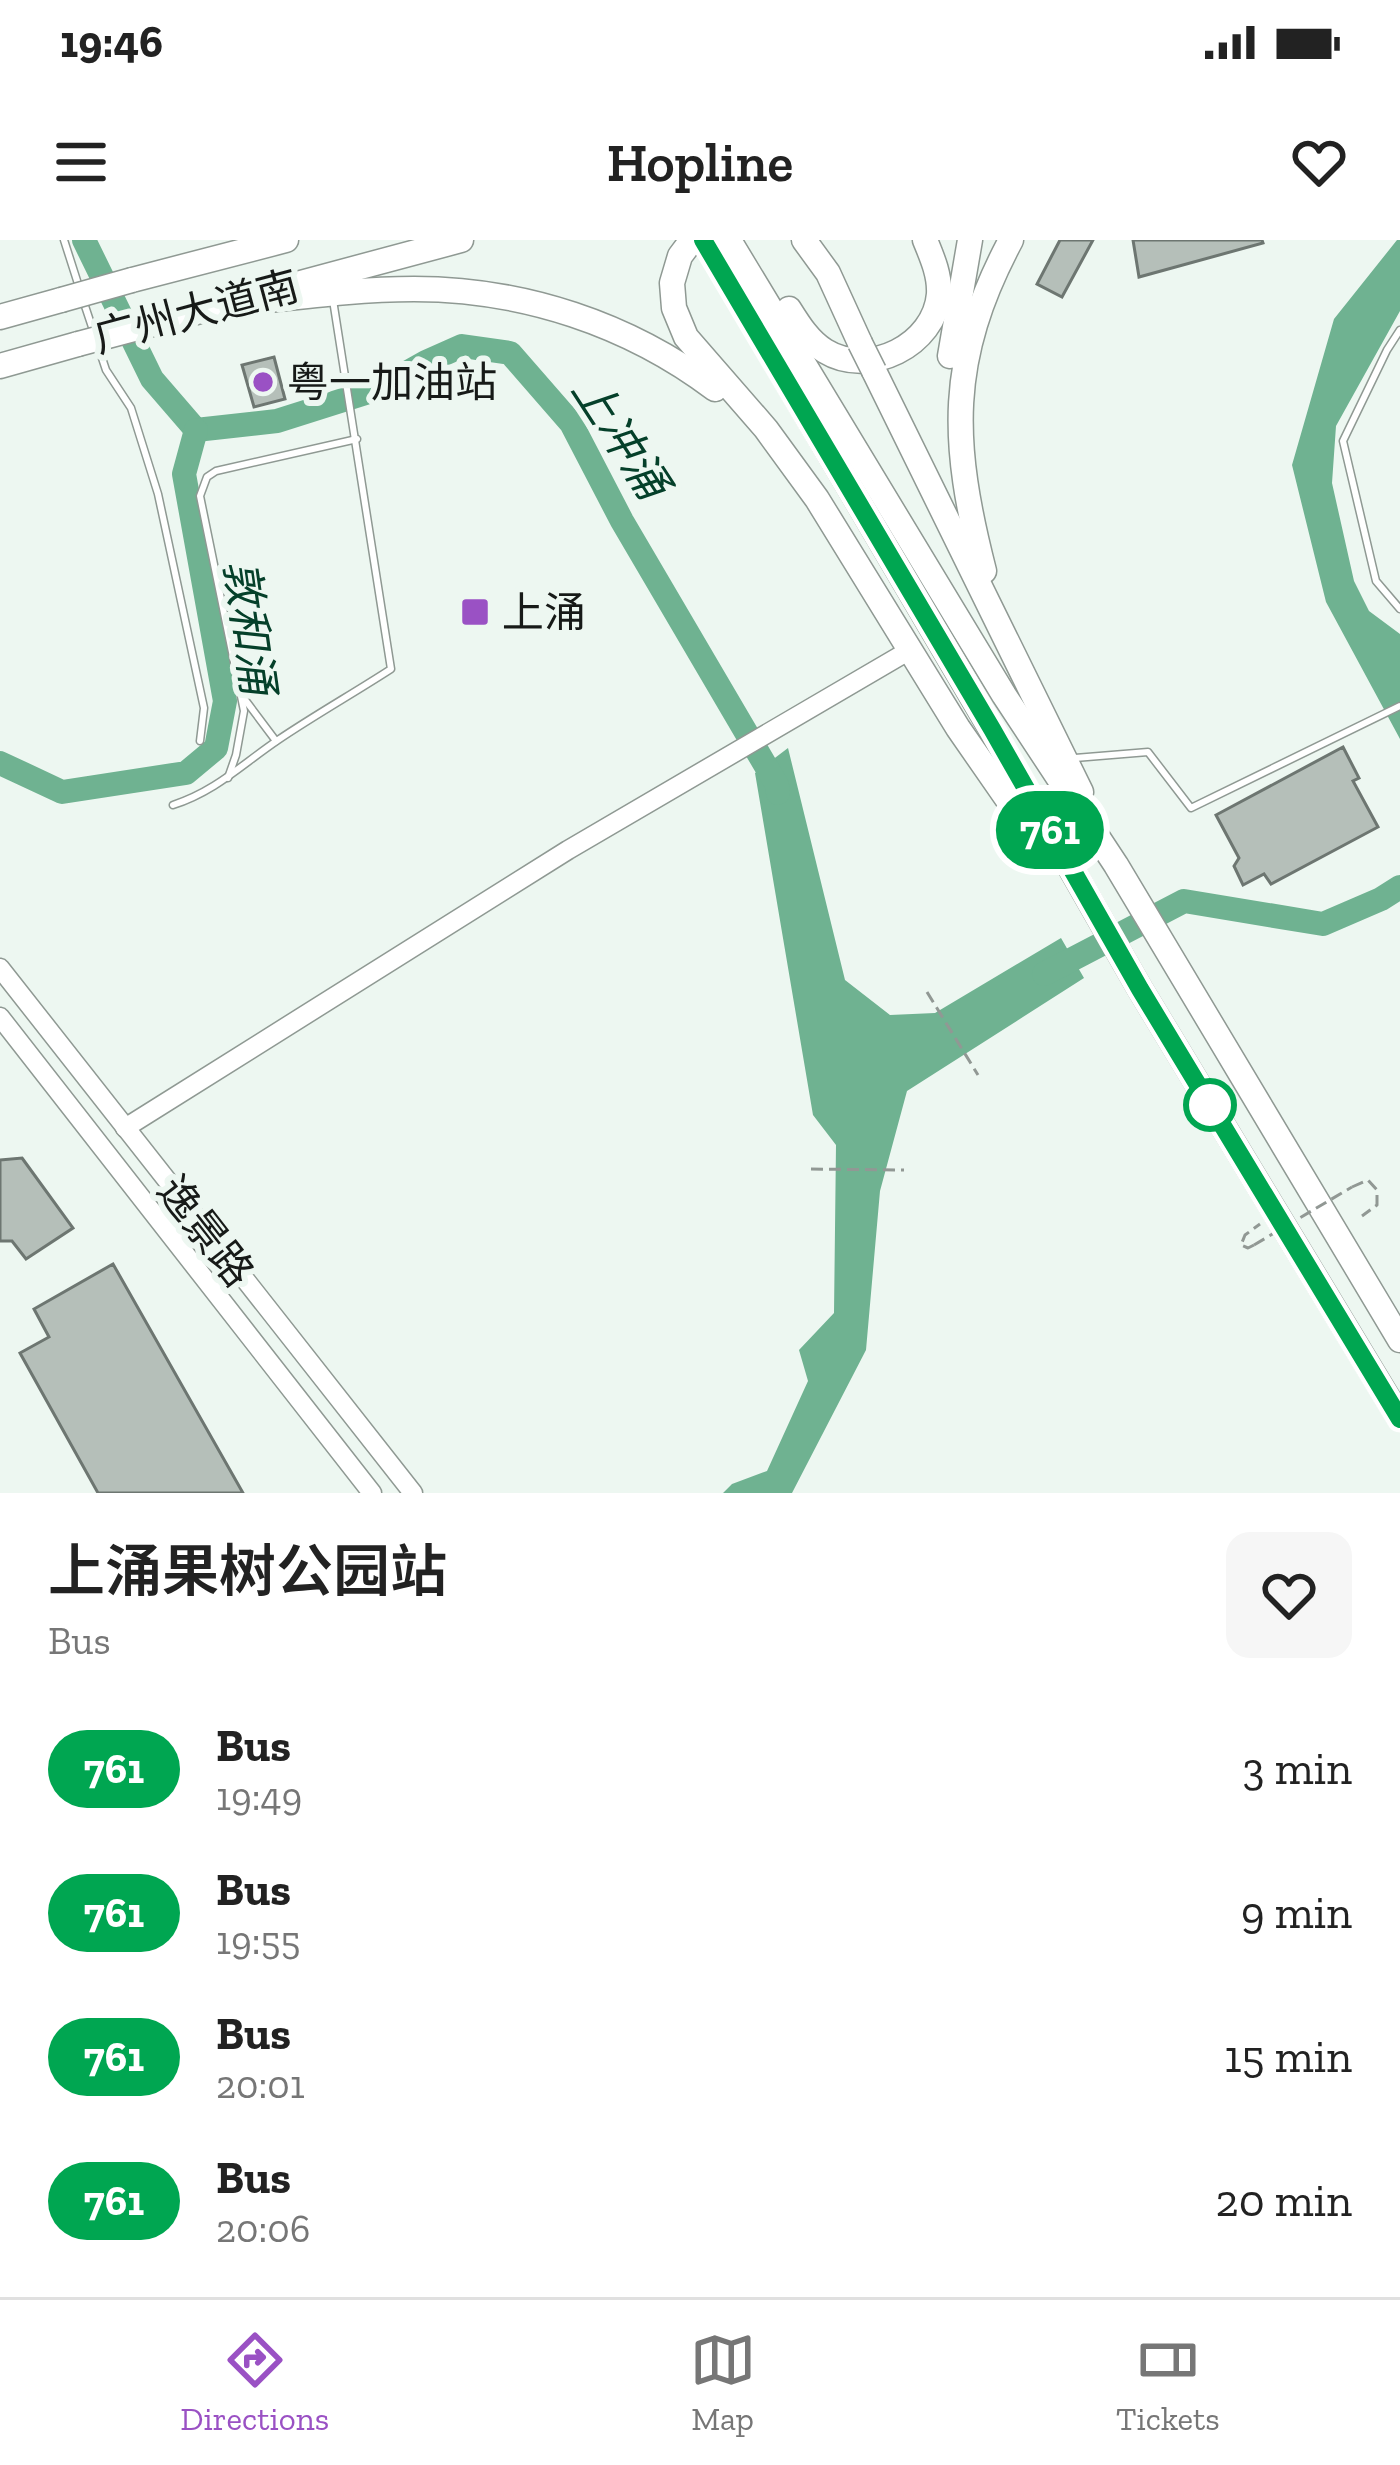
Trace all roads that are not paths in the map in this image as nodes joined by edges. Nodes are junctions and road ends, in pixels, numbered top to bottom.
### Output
1 (64, 240) edge
2 (286, 240) edge
3 (461, 240) edge
4 (804, 240) edge
5 (925, 240) edge
6 (970, 240) edge
7 (1011, 240) edge
8 (720, 244) edge
9 (333, 295) junction
10 (221, 305) junction
11 (0, 316) edge
12 (1400, 330) edge
13 (0, 365) edge
14 (357, 440) junction
15 (790, 461) junction
16 (1400, 609) edge
17 (1008, 641) junction
18 (910, 650) junction
19 (241, 694) junction
20 (1400, 706) edge
21 (200, 741) dead end
22 (276, 741) junction
23 (1065, 759) junction
24 (227, 778) junction
25 (173, 805) dead end
26 (1116, 865) junction
27 (1085, 892) junction
28 (0, 968) edge
29 (0, 1017) edge
30 (125, 1128) junction
31 (1400, 1340) edge
32 (1400, 1418) edge
33 (372, 1493) edge
34 (413, 1493) edge

1 - 21 lane
2 - 11 highway, 广州大道南, bridge
3 - 10 highway, 广州大道南
4 - 17 highway, bridge
5 - 8 highway
6 - 17 highway
7 - 17 highway
8 - 15 highway
8 - 26 highway
8 - 27 highway
9 - 10 highway
9 - 14 lane
9 - 15 highway
10 - 13 highway, 广州大道南, bridge
12 - 16 lane
14 - 19 lane
14 - 22 lane
15 - 18 highway
17 - 23 highway
18 - 27 highway
18 - 30 main road
19 - 22 lane
19 - 24 lane
20 - 23 lane
22 - 24 lane
23 - 26 highway
24 - 25 lane
26 - 31 highway
27 - 32 highway
28 - 30 main road, 逸景路
29 - 33 main road, 逸景路
30 - 34 main road, 逸景路

